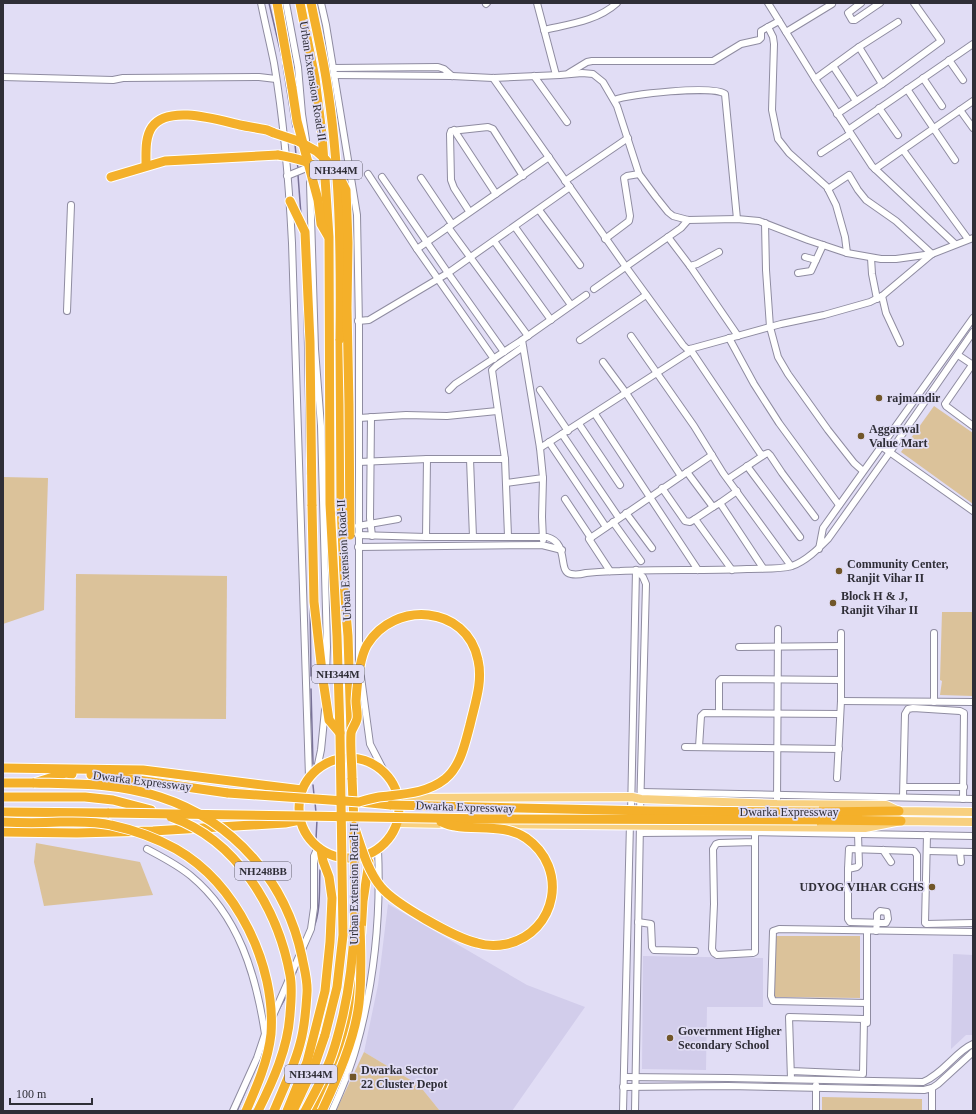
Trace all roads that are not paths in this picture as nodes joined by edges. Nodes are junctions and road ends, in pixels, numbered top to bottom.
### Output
1 (261, 3) edge
2 (278, 3) edge
3 (286, 3) edge
4 (300, 3) edge
5 (311, 3) edge
6 (321, 3) edge
7 (537, 3) edge
8 (617, 3) edge
9 (768, 3) edge
10 (861, 3) edge
11 (880, 3) edge
12 (914, 3) edge
13 (832, 4) dead end
14 (779, 21) junction
15 (898, 22) dead end
16 (768, 27) junction
17 (544, 30) junction
18 (786, 32) junction
19 (973, 44) edge
20 (859, 47) junction
21 (949, 60) junction
22 (834, 66) junction
23 (333, 68) junction
24 (568, 74) junction
25 (334, 75) junction
26 (556, 75) junction
27 (452, 76) junction
28 (534, 76) junction
29 (3, 77) edge
30 (493, 78) junction
31 (923, 78) junction
32 (276, 79) junction
33 (815, 79) junction
34 (963, 80) dead end
35 (882, 84) junction
36 (907, 89) junction
37 (614, 100) junction
38 (856, 101) junction
39 (973, 101) edge
40 (942, 106) dead end
41 (879, 108) junction
42 (960, 110) junction
43 (837, 114) junction
44 (567, 122) dead end
45 (933, 128) junction
46 (973, 128) edge
47 (454, 130) junction
48 (849, 132) junction
49 (898, 135) dead end
50 (628, 138) junction
51 (903, 150) junction
52 (821, 153) dead end
53 (549, 157) junction
54 (955, 160) dead end
55 (146, 163) dead end
56 (309, 167) junction
57 (875, 169) junction
58 (368, 174) dead end
59 (639, 174) junction
60 (287, 176) junction
61 (523, 176) junction
62 (111, 177) dead end
63 (382, 177) dead end
64 (421, 178) dead end
65 (565, 180) junction
66 (570, 187) junction
67 (828, 189) junction
68 (346, 190) junction
69 (496, 194) junction
70 (290, 201) junction
71 (71, 205) dead end
72 (539, 210) junction
73 (470, 212) junction
74 (737, 219) junction
75 (688, 220) junction
76 (765, 223) junction
77 (450, 225) junction
78 (515, 227) junction
79 (329, 237) junction
80 (668, 237) junction
81 (606, 238) junction
82 (971, 239) edge
83 (494, 241) junction
84 (427, 242) junction
85 (955, 244) junction
86 (823, 245) junction
87 (417, 249) junction
88 (720, 252) dead end
89 (847, 253) junction
90 (932, 254) junction
91 (470, 258) junction
92 (805, 258) dead end
93 (871, 258) junction
94 (816, 260) junction
95 (580, 265) dead end
96 (690, 266) junction
97 (626, 267) junction
98 (798, 273) dead end
99 (448, 274) junction
100 (438, 279) junction
101 (594, 290) dead end
102 (646, 295) junction
103 (586, 296) dead end
104 (880, 298) junction
105 (571, 305) junction
106 (67, 311) dead end
107 (973, 318) edge
108 (551, 320) junction
109 (358, 321) junction
110 (770, 327) junction
111 (973, 332) edge
112 (528, 336) junction
113 (631, 336) dead end
114 (738, 336) junction
115 (730, 338) junction
116 (522, 340) junction
117 (580, 340) dead end
118 (900, 343) dead end
119 (523, 347) junction
120 (691, 350) junction
121 (504, 352) junction
122 (958, 355) junction
123 (494, 359) junction
124 (603, 362) dead end
125 (972, 365) edge
126 (657, 373) junction
127 (450, 390) dead end
128 (540, 390) dead end
129 (626, 393) junction
130 (497, 411) junction
131 (595, 414) junction
132 (371, 417) junction
133 (359, 418) junction
134 (579, 424) junction
135 (973, 426) edge
136 (565, 432) junction
137 (549, 442) junction
138 (881, 446) junction
139 (540, 448) junction
140 (890, 452) junction
141 (764, 454) junction
142 (712, 455) junction
143 (427, 459) junction
144 (470, 459) junction
145 (505, 459) junction
146 (370, 461) junction
147 (359, 462) junction
148 (747, 466) junction
149 (863, 471) junction
150 (687, 472) junction
151 (680, 476) junction
152 (543, 478) junction
153 (728, 480) junction
154 (506, 483) junction
155 (620, 485) dead end
156 (662, 488) junction
157 (737, 491) junction
158 (650, 498) junction
159 (565, 499) dead end
160 (720, 503) junction
161 (839, 505) junction
162 (713, 507) junction
163 (973, 511) edge
164 (626, 513) junction
165 (815, 517) dead end
166 (619, 518) junction
167 (398, 519) dead end
168 (695, 519) junction
169 (613, 522) junction
170 (370, 524) junction
171 (358, 526) junction
172 (606, 527) junction
173 (358, 535) junction
174 (372, 536) junction
175 (508, 536) junction
176 (542, 536) junction
177 (426, 537) junction
178 (473, 537) junction
179 (800, 537) dead end
180 (591, 538) junction
181 (544, 546) junction
182 (358, 547) junction
183 (652, 548) dead end
184 (819, 549) junction
185 (562, 550) junction
186 (343, 554) junction
187 (641, 561) dead end
188 (791, 566) junction
189 (762, 568) junction
190 (636, 570) junction
191 (698, 570) junction
192 (732, 570) junction
193 (610, 571) junction
194 (778, 629) dead end
195 (841, 633) dead end
196 (934, 633) dead end
197 (739, 646) dead end
198 (778, 646) junction
199 (841, 646) junction
200 (778, 680) junction
201 (841, 680) junction
202 (841, 701) junction
203 (934, 702) junction
204 (973, 702) edge
205 (719, 713) junction
206 (777, 714) junction
207 (840, 714) junction
208 (351, 732) junction
209 (340, 733) junction
210 (685, 747) dead end
211 (699, 747) junction
212 (777, 748) junction
213 (838, 749) junction
214 (3, 768) edge
215 (316, 769) junction
216 (632, 769) junction
217 (642, 770) junction
218 (385, 773) junction
219 (309, 777) junction
220 (837, 778) dead end
221 (3, 783) edge
222 (34, 783) junction
223 (904, 787) junction
224 (964, 787) junction
225 (302, 790) junction
226 (777, 794) junction
227 (641, 795) junction
228 (3, 797) edge
229 (632, 797) junction
230 (903, 797) junction
231 (398, 798) junction
232 (963, 798) junction
233 (973, 799) edge
234 (359, 802) junction
235 (777, 804) junction
236 (3, 812) edge
237 (973, 812) edge
238 (818, 816) junction
239 (900, 816) junction
240 (432, 819) junction
241 (300, 820) junction
242 (3, 822) edge
243 (973, 822) edge
244 (397, 823) junction
245 (354, 826) junction
246 (630, 826) junction
247 (640, 829) junction
248 (3, 832) edge
249 (755, 832) junction
250 (858, 834) junction
251 (927, 835) junction
252 (973, 836) edge
253 (755, 842) junction
254 (319, 848) junction
255 (147, 849) dead end
256 (859, 849) junction
257 (883, 850) junction
258 (374, 851) junction
259 (926, 851) junction
260 (960, 852) junction
261 (973, 852) edge
262 (891, 862) dead end
263 (961, 862) dead end
264 (848, 869) junction
265 (917, 888) dead end
266 (356, 901) junction
267 (638, 922) junction
268 (973, 923) edge
269 (866, 931) junction
270 (876, 931) junction
271 (973, 932) edge
272 (695, 951) dead end
273 (866, 1003) junction
274 (265, 1034) junction
275 (973, 1044) edge
276 (973, 1052) edge
277 (791, 1071) junction
278 (624, 1077) junction
279 (636, 1078) junction
280 (791, 1079) junction
281 (816, 1080) junction
282 (866, 1081) junction
283 (624, 1087) junction
284 (635, 1087) junction
285 (816, 1088) junction
286 (932, 1088) junction
287 (233, 1111) edge
288 (246, 1111) edge
289 (258, 1111) edge
290 (274, 1111) edge
291 (287, 1111) edge
292 (293, 1111) edge
293 (305, 1111) edge
294 (315, 1111) edge
295 (322, 1111) edge
296 (332, 1111) edge
297 (623, 1111) edge
298 (635, 1111) edge
299 (816, 1111) edge
300 (932, 1111) edge

1 - 32 street
2 - 79 highway, bridge
3 - 56 street
4 - 79 highway, Urban Extension Road-II / NH344M, bridge
5 - 186 highway, Urban Extension Road-II / NH344M, bridge
6 - 23 street
7 - 17 street
8 - 17 street
9 - 14 street
10 - 11 street
12 - 35 street
13 - 18 street
14 - 16 street
14 - 18 street
15 - 20 street
16 - 24 street
16 - 67 street
17 - 26 street
18 - 33 street
19 - 21 street
20 - 22 street
20 - 35 street
21 - 31 street
21 - 34 street
22 - 33 street
22 - 38 street
23 - 25 street
23 - 27 street
24 - 26 street
24 - 37 street
25 - 27 street
25 - 109 street
26 - 28 street
27 - 30 street
28 - 30 street
28 - 44 street
29 - 32 street
30 - 53 street
31 - 36 street
31 - 40 street
32 - 60 street
33 - 43 street
35 - 38 street
36 - 41 street
36 - 45 street
37 - 50 street
37 - 74 street
38 - 43 street
39 - 42 street
41 - 48 street
41 - 49 street
42 - 45 street
42 - 46 street
43 - 48 street
45 - 51 street
45 - 54 street
47 - 61 street
47 - 69 street
47 - 73 street
48 - 52 street
48 - 57 street
50 - 59 street
50 - 65 street
51 - 57 street
51 - 82 street
53 - 61 street
53 - 65 street
55 - 68 highway, bridge
56 - 60 street
56 - 215 street
57 - 85 street
58 - 87 street
59 - 75 street
59 - 81 street
60 - 70 street
61 - 69 street
62 - 68 highway, bridge
63 - 84 street
64 - 77 street
65 - 66 street
66 - 72 street
66 - 81 street
67 - 89 street
67 - 90 street
68 - 186 highway, bridge
69 - 73 street
70 - 209 highway, bridge
70 - 219 street
71 - 106 street
72 - 78 street
72 - 95 street
73 - 77 street
74 - 75 street
74 - 76 street
75 - 80 street
76 - 86 street
76 - 110 street
77 - 84 street
77 - 91 street
78 - 83 street
78 - 105 street
79 - 209 highway, Urban Extension Road-II / NH344M, bridge
80 - 96 street
80 - 97 street
81 - 97 street
82 - 85 street
83 - 91 street
83 - 108 street
84 - 87 street
84 - 99 street
85 - 90 street
86 - 89 street
86 - 94 street
87 - 100 street
88 - 96 street
89 - 93 street
90 - 93 street
90 - 104 street
91 - 99 street
91 - 112 street
92 - 94 street
93 - 104 street
94 - 98 street
96 - 114 street
97 - 101 street
97 - 102 street
99 - 100 street
99 - 121 street
100 - 109 street
100 - 123 street
102 - 117 street
102 - 120 street
103 - 105 street
104 - 110 street
104 - 118 street
105 - 108 street
107 - 138 street
108 - 112 street
109 - 133 street
110 - 114 street
110 - 149 street
111 - 122 street
112 - 116 street
113 - 126 street
114 - 115 street
115 - 120 street
115 - 161 street
116 - 119 street
116 - 121 street
119 - 130 street
119 - 139 street
120 - 126 street
120 - 141 street
121 - 123 street
122 - 125 street
122 - 140 street
123 - 127 street
124 - 129 street
125 - 135 street
126 - 129 street
126 - 142 street
128 - 136 street
129 - 131 street
129 - 151 street
130 - 132 street
130 - 145 street
131 - 134 street
131 - 158 street
132 - 133 street
132 - 146 street
133 - 147 street
134 - 136 street
134 - 155 street
136 - 137 street
136 - 166 street
137 - 139 street
137 - 172 street
138 - 140 street
138 - 149 street
139 - 152 street
140 - 163 street
140 - 184 street
141 - 148 street
141 - 165 street
142 - 150 street
142 - 153 street
143 - 144 street
143 - 146 street
143 - 177 street
144 - 145 street
144 - 178 street
145 - 154 street
146 - 147 street
146 - 170 street
147 - 171 street
148 - 153 street
148 - 179 street
149 - 161 street
150 - 151 street
150 - 162 street
151 - 156 street
152 - 154 street
152 - 176 street
153 - 157 street
154 - 175 street
156 - 158 street
156 - 168 street
157 - 160 street
157 - 188 street
158 - 164 street
158 - 191 street
159 - 180 street
160 - 162 street
160 - 189 street
161 - 184 street
162 - 168 street
164 - 166 street
164 - 183 street
166 - 169 street
167 - 170 street
168 - 192 street
169 - 172 street
169 - 187 street
170 - 171 street
170 - 174 street
171 - 173 street
172 - 180 street
173 - 174 street
173 - 182 street
174 - 177 street
175 - 176 street
175 - 178 street
176 - 181 street
176 - 185 street
177 - 178 street
180 - 193 street
181 - 182 street
181 - 185 street
182 - 218 street
184 - 188 street
185 - 193 street
186 - 208 highway, Urban Extension Road-II / NH344M
188 - 189 street
189 - 192 street
190 - 191 street
190 - 193 street
190 - 216 street
190 - 217 street
191 - 192 street
194 - 198 street
195 - 199 street
196 - 203 street
197 - 198 street
198 - 199 street
198 - 200 street
199 - 201 street
200 - 201 street
200 - 205 street
200 - 206 street
201 - 202 street
202 - 203 street
202 - 207 street
203 - 204 street
205 - 206 street
205 - 211 street
206 - 207 street
206 - 212 street
207 - 213 street
208 - 234 highway, bridge
208 - 245 highway, Urban Extension Road-II / NH344M, bridge
209 - 292 highway, Urban Extension Road-II / NH344M, bridge
210 - 211 street
211 - 212 street
212 - 213 street
212 - 226 street
213 - 220 street
214 - 225 highway
215 - 218 highway
215 - 219 highway
216 - 217 street
216 - 229 street
217 - 227 street
218 - 231 highway
219 - 225 highway
221 - 222 highway, Dwarka Expressway / NH248BB
222 - 234 highway, Dwarka Expressway, bridge
222 - 290 highway, Dwarka Expressway / NH248BB, bridge
223 - 224 street
223 - 224 street
223 - 230 street
224 - 232 street
225 - 241 highway
226 - 227 street
226 - 230 street
226 - 235 street
227 - 229 main road
227 - 235 main road
227 - 247 street
228 - 289 highway, Dwarka Expressway / NH248BB, bridge
229 - 231 main road
229 - 246 street
230 - 232 street
231 - 244 highway
232 - 233 street
234 - 238 highway, Dwarka Expressway, bridge
235 - 239 main road
236 - 240 highway, Dwarka Expressway, bridge
237 - 239 main road
238 - 239 highway, Dwarka Expressway
238 - 240 highway, Dwarka Expressway, bridge
239 - 243 main road
239 - 247 main road
240 - 245 highway, bridge
241 - 248 highway
241 - 254 highway
242 - 288 highway, bridge
244 - 246 main road
244 - 258 highway
245 - 266 highway, Urban Extension Road-II / NH344M, bridge
246 - 247 main road
246 - 278 street
247 - 249 street
247 - 267 street
249 - 250 street
249 - 253 street
250 - 251 street
250 - 256 street
251 - 252 street
251 - 259 street
253 - 253 street
254 - 258 highway
254 - 274 street
254 - 291 highway
255 - 274 street
256 - 257 street
256 - 264 street
256 - 264 street
257 - 262 street
257 - 265 street
258 - 294 highway
258 - 296 street
259 - 260 street
259 - 268 street
260 - 261 street
260 - 263 street
264 - 270 street
266 - 293 highway, Urban Extension Road-II / NH344M, bridge
266 - 295 highway, bridge
267 - 272 street
267 - 279 street
269 - 270 street
269 - 273 street
269 - 273 street
270 - 271 street
273 - 282 street
274 - 287 street
275 - 282 street
276 - 286 street
277 - 277 street
277 - 280 street
278 - 279 street
278 - 283 street
279 - 280 street
279 - 284 street
280 - 281 street
281 - 282 street
281 - 285 street
283 - 284 street
283 - 297 street
284 - 285 street
284 - 298 street
285 - 286 street
285 - 299 street
286 - 300 street

